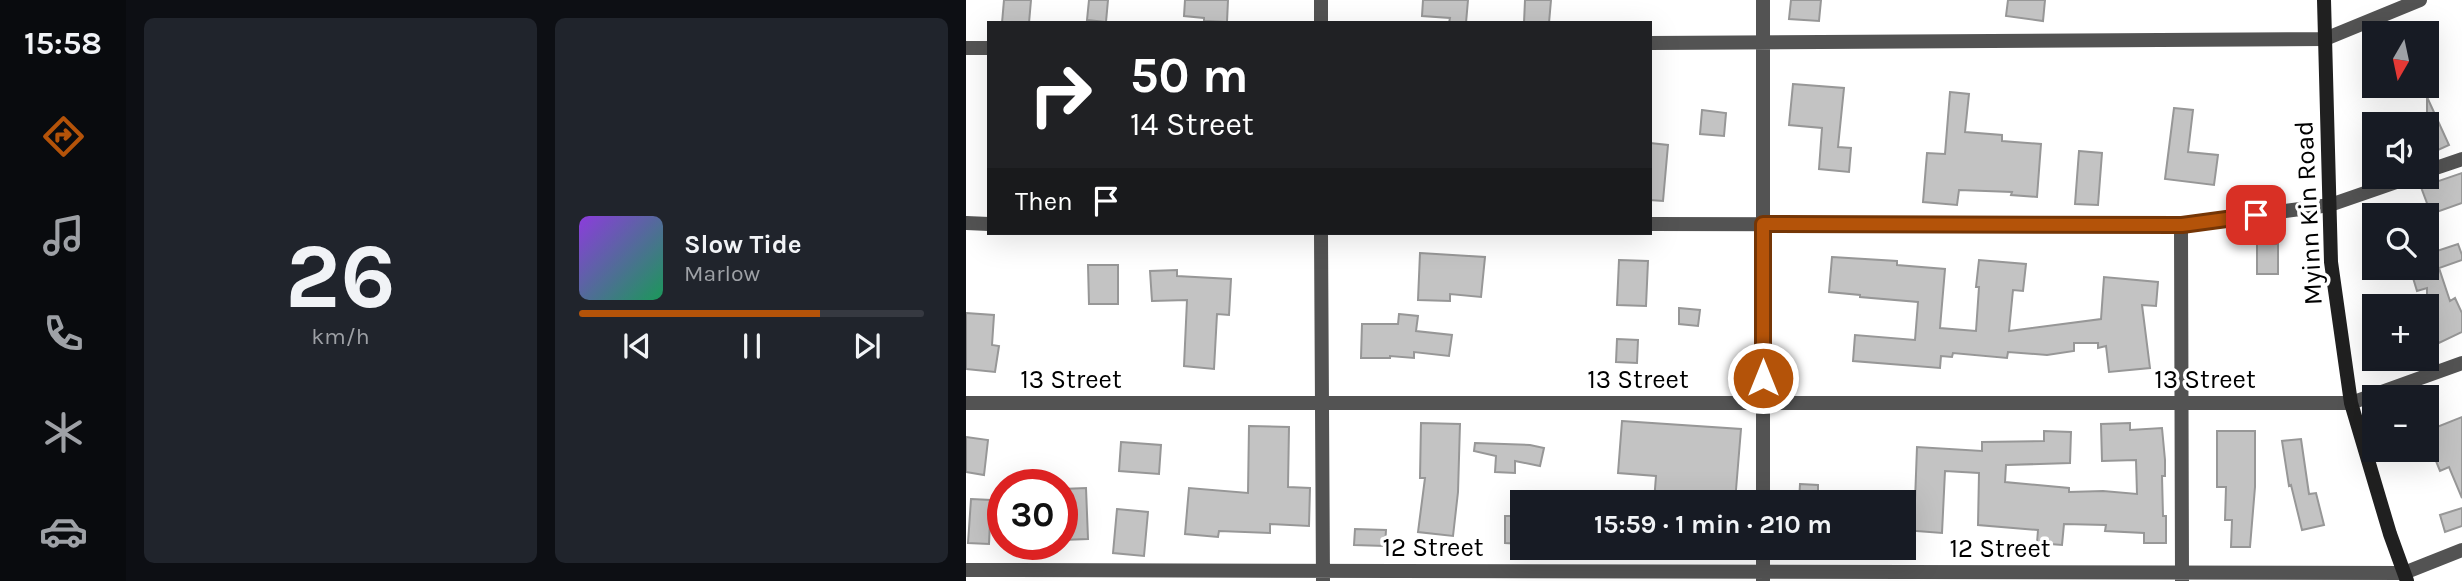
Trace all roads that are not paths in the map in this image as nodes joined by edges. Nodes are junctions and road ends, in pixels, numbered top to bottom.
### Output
1 (1321, 0) edge
2 (1763, 0) edge
3 (2324, 0) edge
4 (2420, 0) edge
5 (1321, 21) edge
6 (2325, 38) junction
7 (1652, 43) edge
8 (1763, 43) junction
9 (966, 48) edge
10 (987, 48) edge
11 (2462, 159) edge
12 (2439, 167) edge
13 (2376, 189) edge
14 (2330, 205) junction
15 (966, 223) edge
16 (987, 223) edge
17 (1652, 224) edge
18 (1763, 224) junction
19 (2182, 225) junction
20 (1321, 235) edge
21 (2462, 363) edge
22 (966, 403) edge
23 (1322, 403) junction
24 (1763, 403) junction
25 (2351, 403) junction
26 (2181, 404) junction
27 (1763, 490) edge
28 (2462, 550) edge
29 (966, 570) edge
30 (1323, 576) edge
31 (1763, 576) edge
32 (2182, 577) edge
33 (2406, 577) edge

1 - 5 street
2 - 8 street
3 - 6 street, Myinn Kin Road
4 - 6 street
6 - 8 street
6 - 14 street, Myinn Kin Road
7 - 8 street
8 - 18 street
9 - 10 street
11 - 12 street
13 - 14 street
14 - 19 street
14 - 25 street, Myinn Kin Road
15 - 16 street
17 - 18 street
18 - 19 street
18 - 24 street
19 - 26 street
20 - 23 street
21 - 25 street, 13 Street
22 - 23 street, 13 Street
23 - 24 street, 13 Street
23 - 30 street
24 - 26 street, 13 Street
24 - 27 street
25 - 26 street, 13 Street
25 - 33 street, Myinn Kin Road
26 - 32 street
28 - 33 street
29 - 30 street, 12 Street
30 - 31 street, 12 Street
31 - 32 street, 12 Street
32 - 33 street, 12 Street

